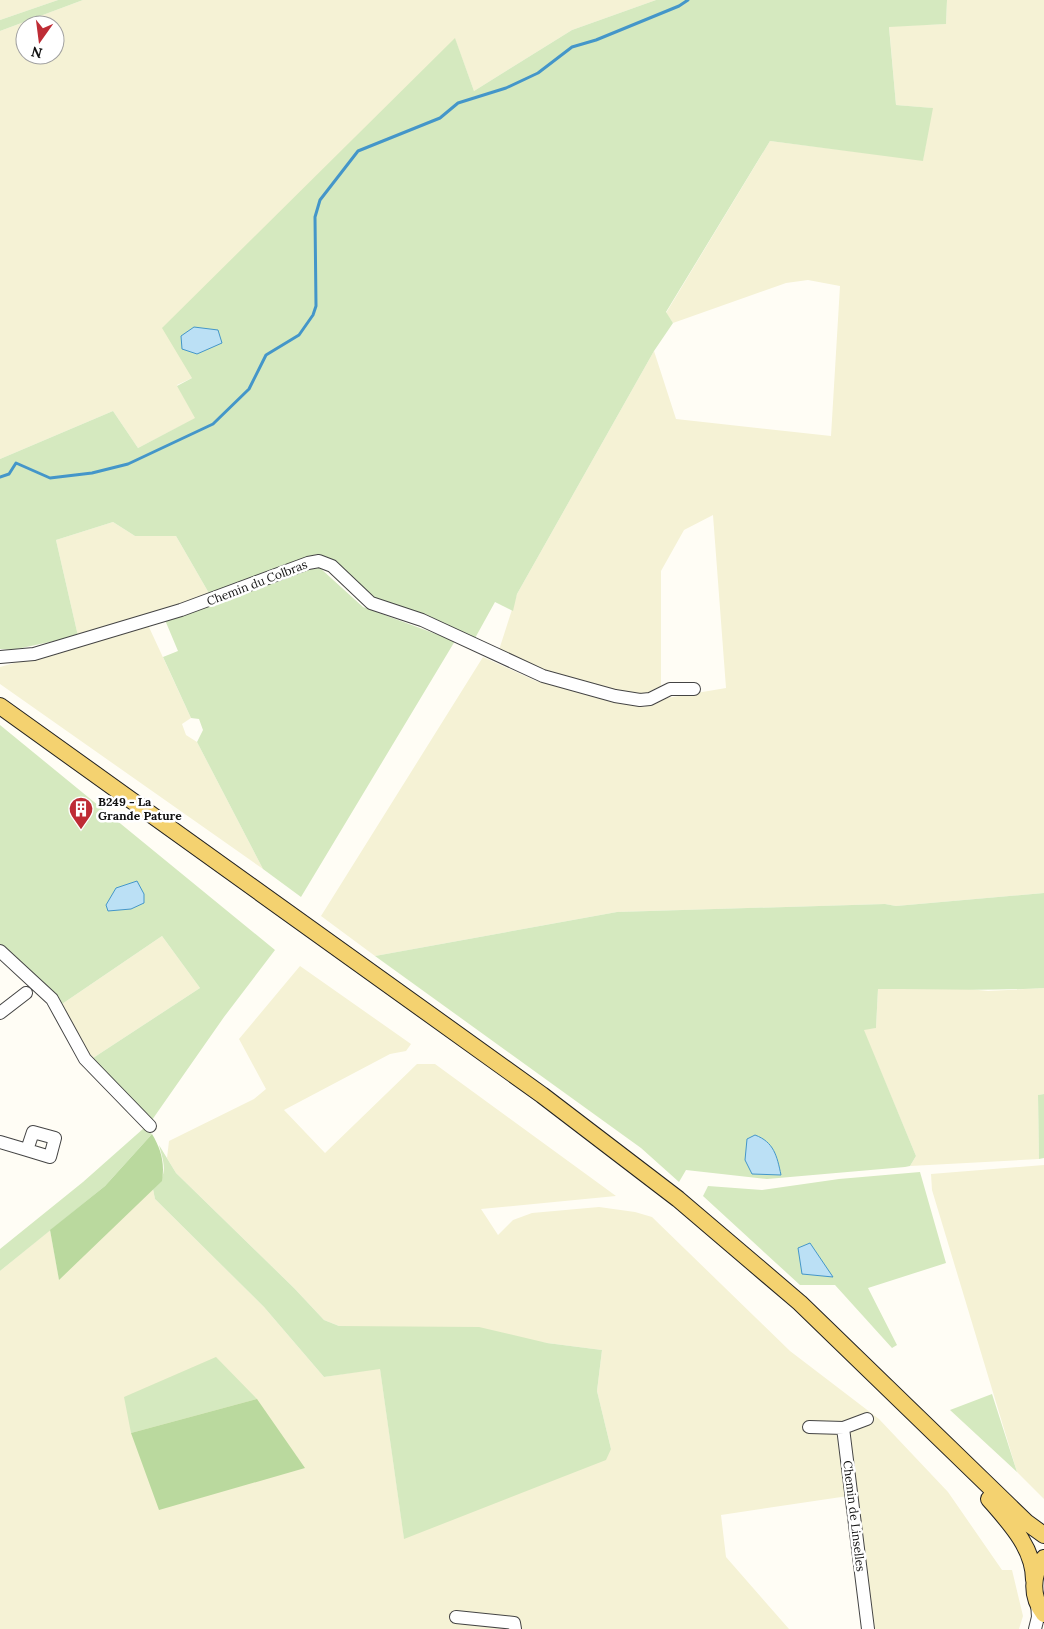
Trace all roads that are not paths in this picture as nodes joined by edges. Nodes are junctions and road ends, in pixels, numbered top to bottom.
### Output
1 (0, 656) edge
2 (694, 689) dead end
3 (0, 706) edge
4 (0, 951) edge
5 (26, 993) dead end
6 (0, 1013) edge
7 (150, 1126) dead end
8 (0, 1142) edge
9 (27, 1150) dead end
10 (867, 1420) dead end
11 (809, 1427) dead end
12 (844, 1428) junction
13 (936, 1436) junction
14 (1044, 1534) edge
15 (1044, 1558) edge
16 (1034, 1580) junction
17 (1040, 1607) edge
18 (456, 1616) dead end
19 (515, 1629) edge
20 (868, 1629) edge
21 (1035, 1629) edge

1 - 2 street, Chemin du Colbras
3 - 13 main road
4 - 7 street
5 - 6 street
8 - 9 street
10 - 12 street
11 - 12 street
12 - 20 street, Chemin de Linselles
13 - 14 main road
13 - 16 main road
15 - 16 main road
16 - 17 main road
17 - 21 street
18 - 19 street

